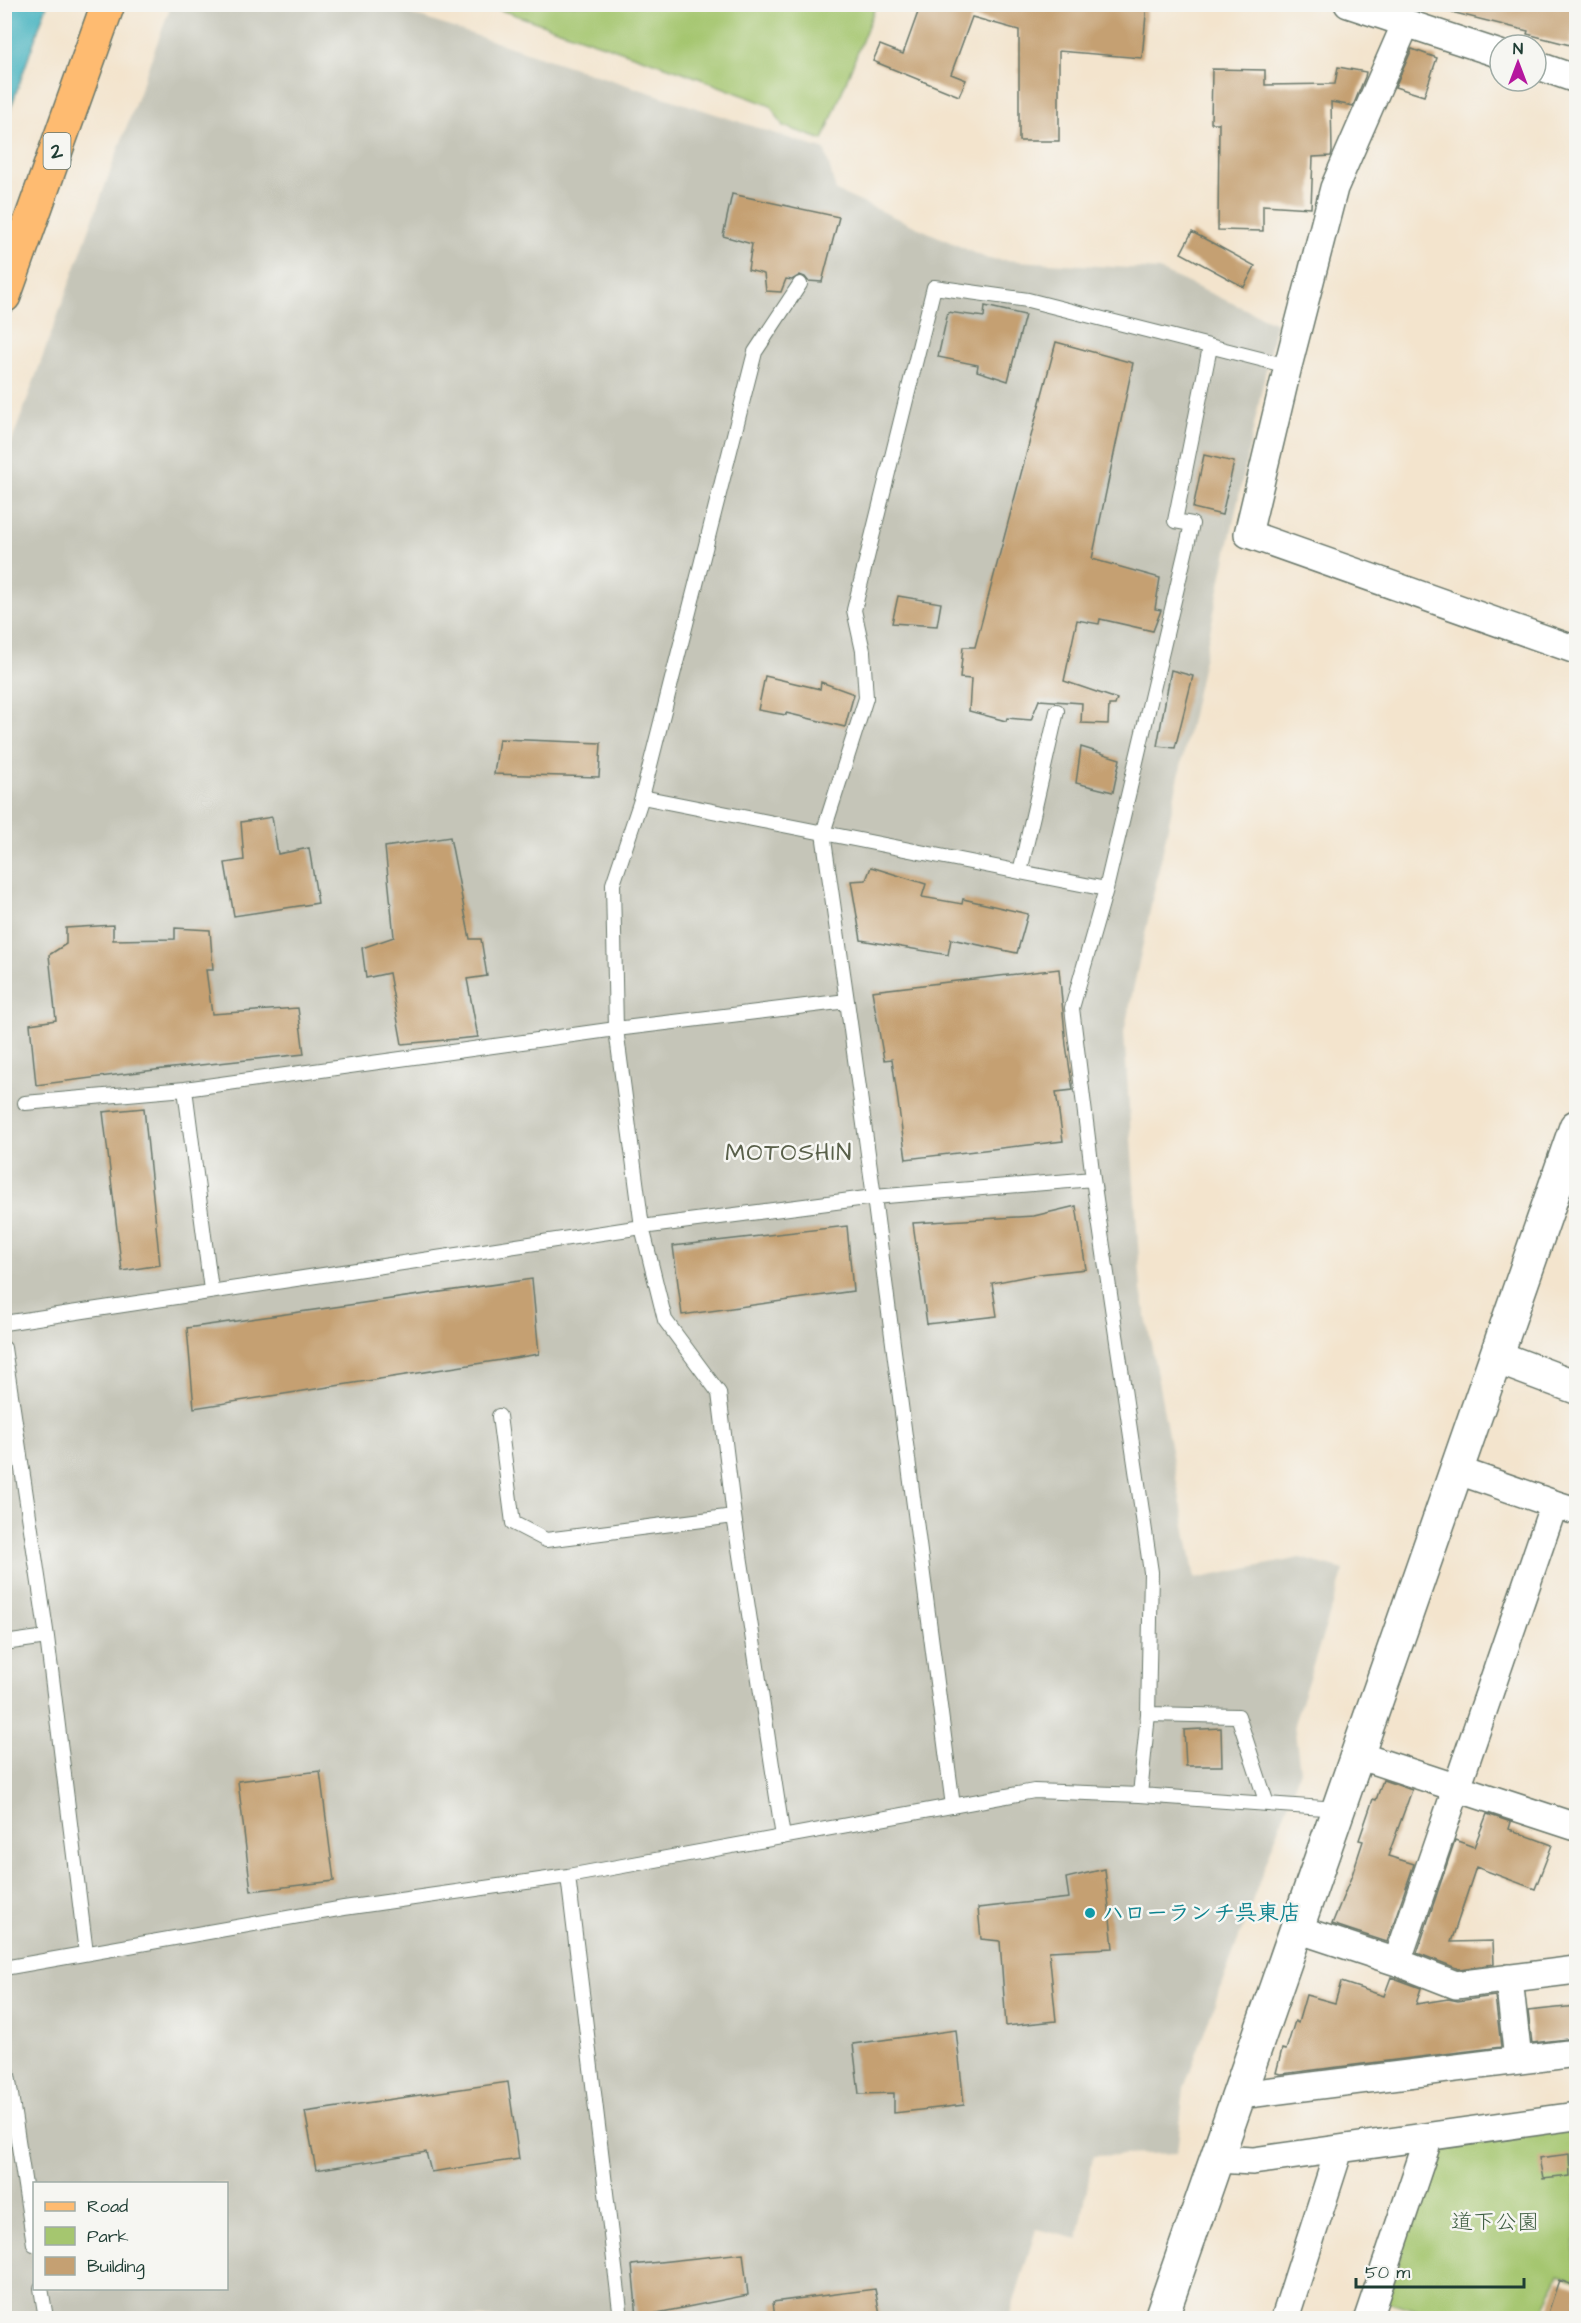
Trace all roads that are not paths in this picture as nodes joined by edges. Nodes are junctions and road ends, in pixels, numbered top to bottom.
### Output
1 (108, 4) edge
2 (1348, 4) edge
3 (1406, 23) junction
4 (1488, 50) edge
5 (1548, 70) edge
6 (1576, 79) edge
7 (800, 284) dead end
8 (4, 296) edge
9 (1210, 347) junction
10 (1288, 366) junction
11 (1576, 650) edge
12 (1057, 711) dead end
13 (642, 797) junction
14 (823, 833) junction
15 (1020, 872) junction
16 (1106, 889) junction
17 (847, 1001) junction
18 (616, 1029) junction
19 (185, 1089) junction
20 (25, 1103) dead end
21 (1576, 1127) edge
22 (1093, 1179) junction
23 (874, 1197) junction
24 (642, 1227) junction
25 (211, 1290) junction
26 (4, 1323) edge
27 (4, 1348) edge
28 (1496, 1357) junction
29 (1576, 1387) edge
30 (499, 1416) dead end
31 (10, 1419) edge
32 (1456, 1470) junction
33 (1565, 1508) edge
34 (734, 1516) junction
35 (48, 1637) junction
36 (4, 1643) edge
37 (1148, 1714) junction
38 (1357, 1755) junction
39 (1458, 1788) junction
40 (1140, 1795) junction
41 (1267, 1804) junction
42 (953, 1806) junction
43 (1338, 1809) junction
44 (1576, 1827) edge
45 (783, 1837) junction
46 (568, 1876) junction
47 (1296, 1929) junction
48 (86, 1953) junction
49 (1397, 1962) junction
50 (4, 1968) edge
51 (1576, 1970) edge
52 (1509, 1978) junction
53 (4, 2049) edge
54 (1576, 2053) edge
55 (1518, 2060) junction
56 (1240, 2095) junction
57 (1576, 2116) edge
58 (1430, 2137) junction
59 (1339, 2150) junction
60 (1216, 2158) junction
61 (33, 2238) edge
62 (41, 2290) edge
63 (46, 2319) edge
64 (621, 2319) edge
65 (1161, 2319) edge
66 (1285, 2319) edge
67 (1368, 2319) edge

1 - 8 main road, 2
2 - 3 street
3 - 4 street
3 - 10 street
5 - 6 street
7 - 13 lane
9 - 10 lane
9 - 14 lane
9 - 16 lane
10 - 11 street
12 - 15 lane
13 - 14 lane
13 - 18 lane
14 - 15 lane
14 - 17 lane
15 - 16 lane
16 - 22 lane
17 - 18 lane
17 - 23 lane
18 - 19 lane
18 - 24 lane
19 - 20 lane
19 - 25 lane
21 - 28 street
22 - 23 lane
22 - 37 lane
23 - 24 lane
23 - 42 lane
24 - 25 lane
24 - 34 lane
25 - 26 lane
27 - 31 lane
28 - 29 street
28 - 32 street
30 - 34 lane
31 - 35 lane
32 - 33 street
32 - 38 street
33 - 39 street
34 - 45 lane
35 - 36 lane
35 - 48 lane
37 - 40 lane
37 - 41 lane
38 - 39 street
38 - 43 street
39 - 44 street
39 - 49 street
40 - 41 lane
40 - 42 lane
41 - 43 lane
42 - 45 lane
43 - 47 street
45 - 46 lane
46 - 48 lane
46 - 64 lane
47 - 49 street
47 - 56 street
48 - 50 lane
49 - 52 street
51 - 52 street
52 - 55 street
53 - 61 lane
54 - 55 street
55 - 56 street
56 - 60 street
57 - 58 street
58 - 59 street
58 - 67 street
59 - 60 street
59 - 66 street
60 - 65 street
62 - 63 lane

